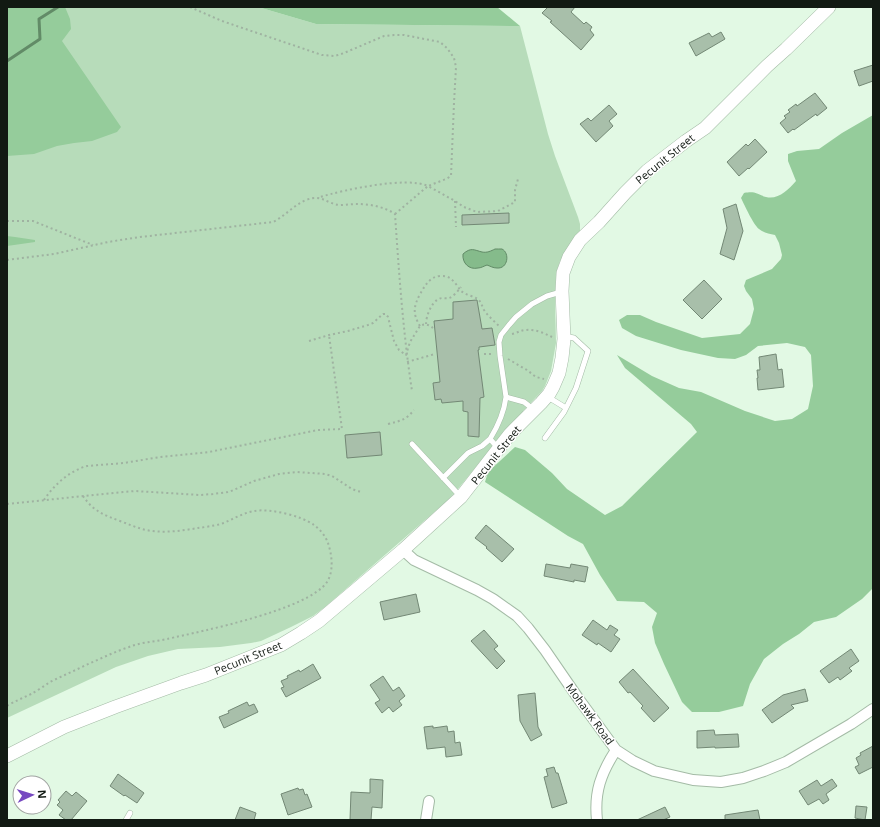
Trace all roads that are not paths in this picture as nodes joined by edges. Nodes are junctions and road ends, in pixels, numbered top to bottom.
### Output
1 (829, 7) edge
2 (562, 291) junction
3 (563, 337) junction
4 (550, 392) junction
5 (506, 397) junction
6 (566, 408) junction
7 (534, 410) junction
8 (545, 438) dead end
9 (412, 444) dead end
10 (494, 444) junction
11 (443, 478) junction
12 (461, 497) junction
13 (403, 550) junction
14 (873, 709) edge
15 (616, 750) junction
16 (7, 756) edge
17 (429, 802) dead end
18 (130, 813) dead end
19 (126, 820) edge
20 (426, 820) edge
21 (598, 820) edge

1 - 2 street, Pecunit Street
2 - 3 street, Pecunit Street
2 - 5 lane
3 - 4 street, Pecunit Street
3 - 6 lane
4 - 6 lane
4 - 7 street, Pecunit Street
5 - 7 lane
5 - 10 lane
6 - 8 lane
7 - 10 street, Pecunit Street
9 - 11 lane
10 - 11 lane
10 - 12 street, Pecunit Street
11 - 12 lane
12 - 13 street, Pecunit Street
13 - 15 street, Mohawk Road
13 - 16 street, Pecunit Street
14 - 15 street, Mohawk Road
15 - 21 street
17 - 20 street
18 - 19 lane

